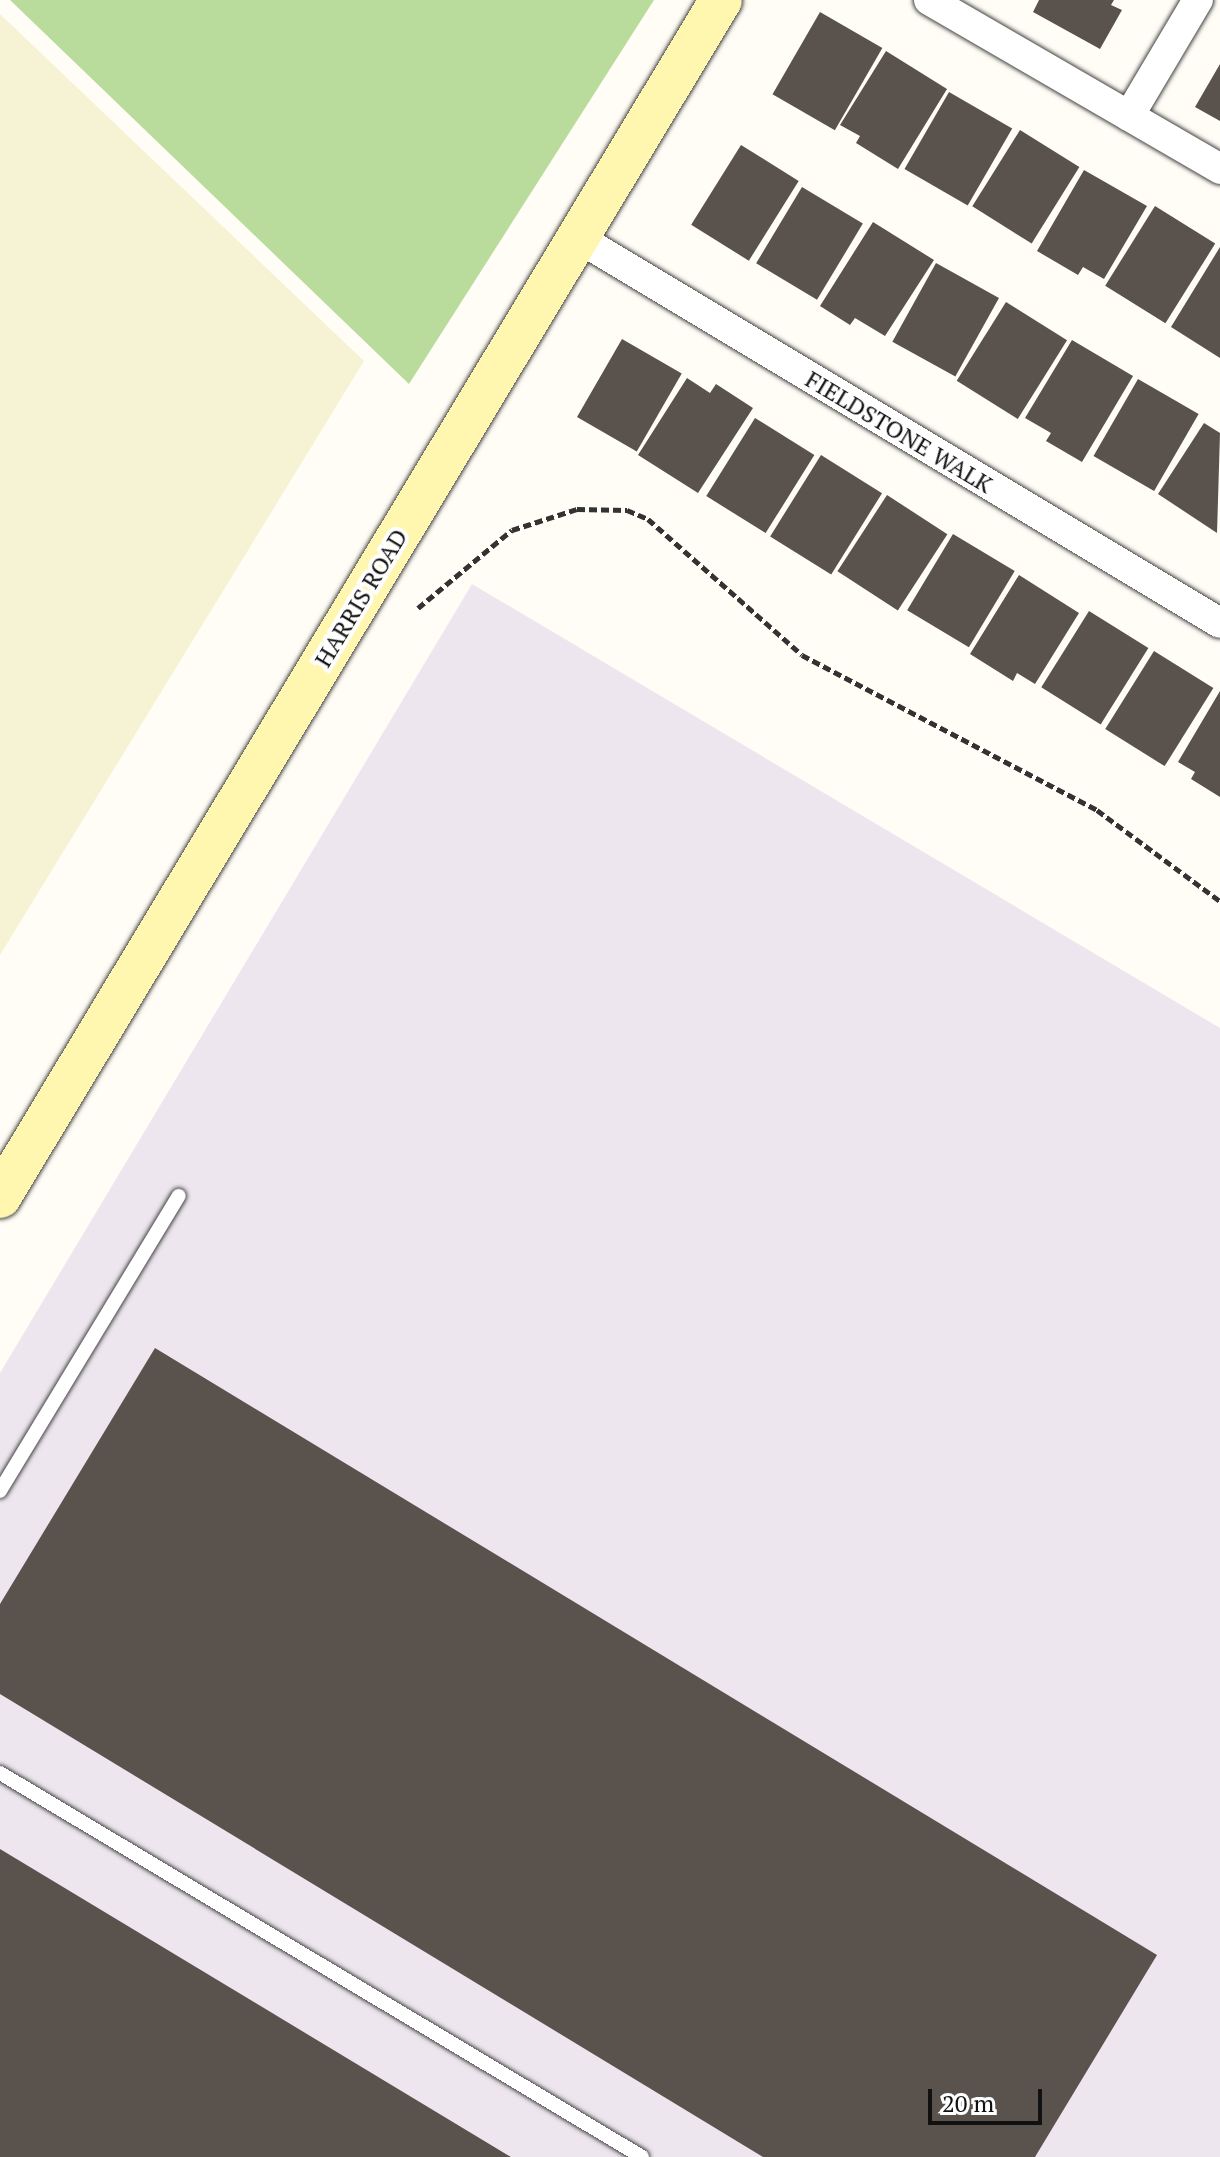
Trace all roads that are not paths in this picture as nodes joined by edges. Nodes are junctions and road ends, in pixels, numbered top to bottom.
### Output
1 (721, 0) edge
2 (929, 0) edge
3 (1198, 0) edge
4 (1129, 116) junction
5 (1220, 169) edge
6 (580, 239) junction
7 (1220, 623) edge
8 (179, 1196) dead end
9 (0, 1197) edge
10 (0, 1491) edge
11 (0, 1773) edge
12 (642, 2157) edge

1 - 6 main road, HARRIS ROAD
2 - 4 street
3 - 4 street
4 - 5 street
6 - 7 street, FIELDSTONE WALK
6 - 9 main road, HARRIS ROAD
8 - 10 lane
11 - 12 lane

